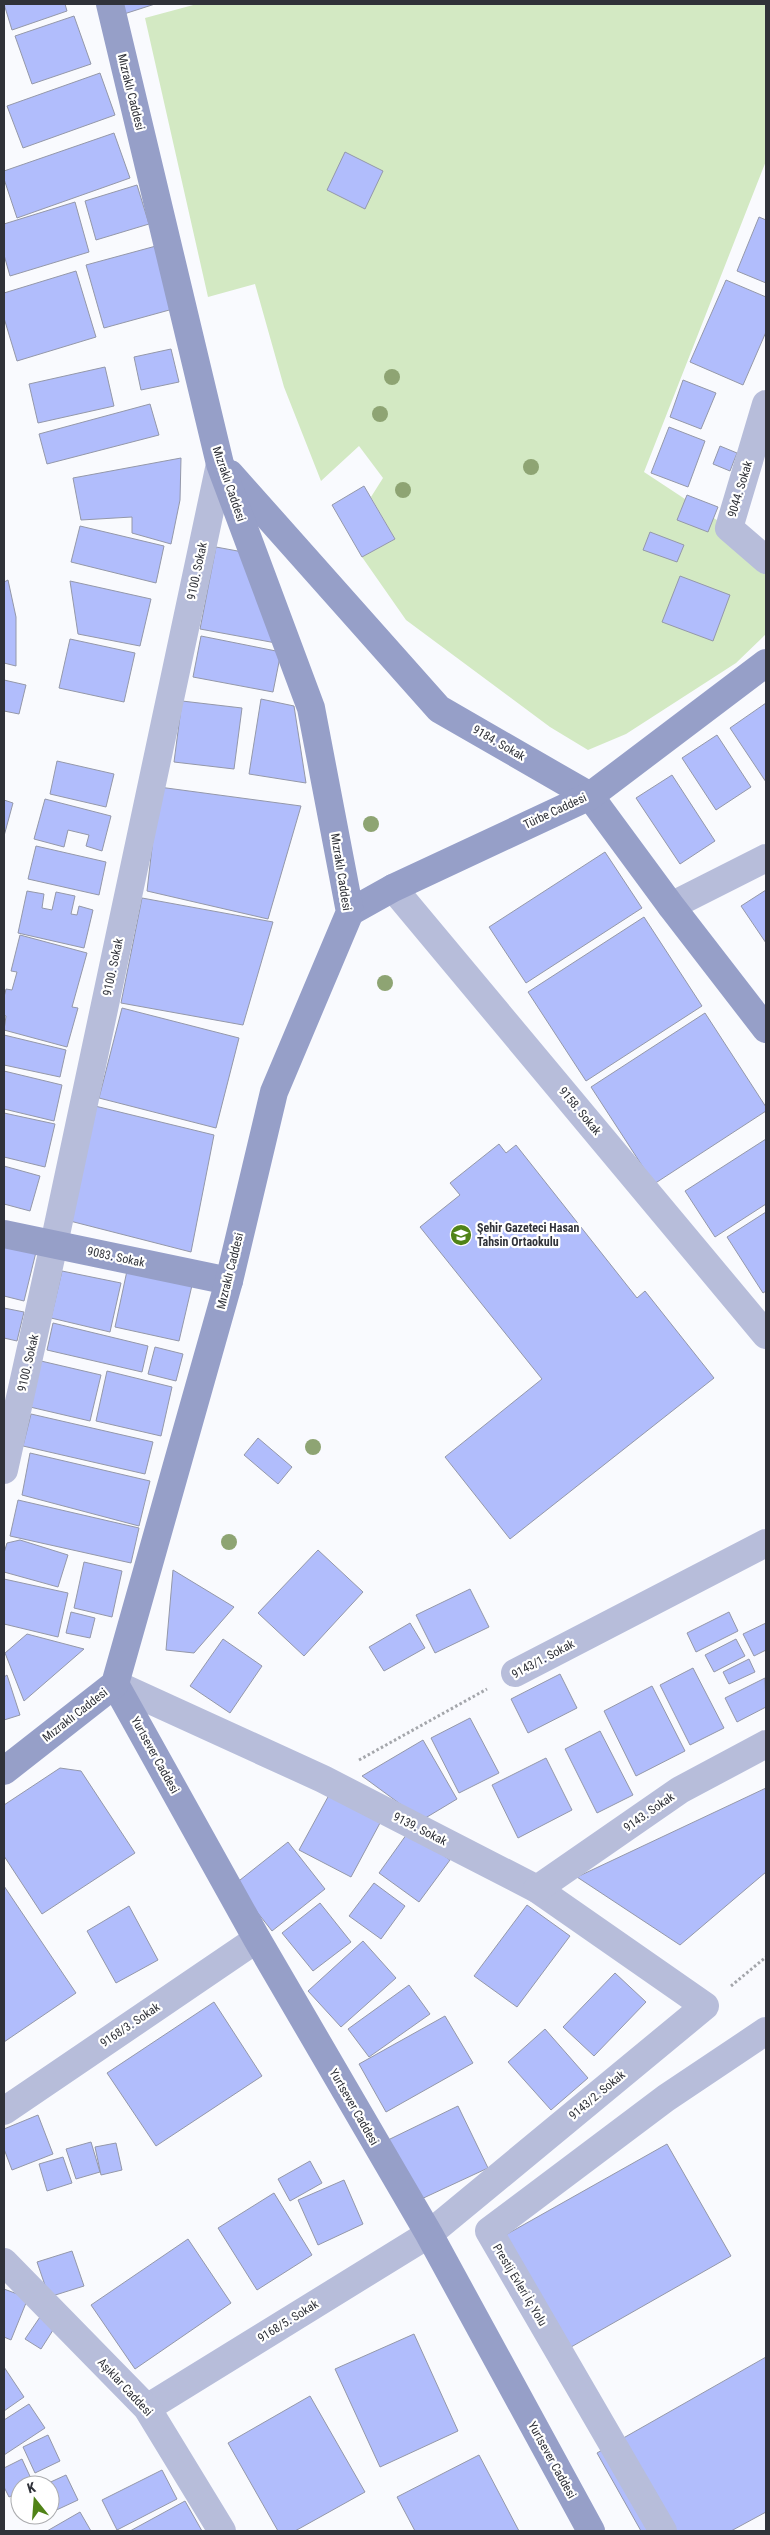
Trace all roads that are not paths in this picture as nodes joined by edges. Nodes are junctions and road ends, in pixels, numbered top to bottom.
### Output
1 (110, 4) edge
2 (766, 404) edge
3 (220, 464) junction
4 (766, 560) edge
5 (766, 663) edge
6 (590, 796) junction
7 (766, 858) edge
8 (393, 888) junction
9 (670, 906) junction
10 (350, 912) junction
11 (766, 1029) edge
12 (4, 1234) edge
13 (54, 1244) junction
14 (229, 1281) junction
15 (766, 1335) edge
16 (4, 1470) edge
17 (766, 1543) edge
18 (515, 1673) road end
19 (115, 1684) junction
20 (766, 1744) edge
21 (4, 1771) edge
22 (537, 1889) junction
23 (257, 1939) junction
24 (705, 2006) joint
25 (766, 2031) edge
26 (4, 2111) edge
27 (428, 2234) junction
28 (4, 2262) edge
29 (147, 2408) junction
30 (222, 2531) edge
31 (590, 2531) edge
32 (663, 2531) edge

1 - 3 main road, Mızraklı Caddesi
2 - 4 street, 9044. Sokak
3 - 6 main road, 9184. Sokak
3 - 10 main road, Mızraklı Caddesi
3 - 13 street, 9100. Sokak
5 - 6 main road, Türbe Caddesi
6 - 8 main road, Türbe Caddesi
6 - 9 main road, 9184. Sokak
7 - 9 street
8 - 10 main road, Türbe Caddesi
8 - 15 street, 9158. Sokak
9 - 11 main road, 9184. Sokak
10 - 14 main road, Mızraklı Caddesi
12 - 13 main road, 9083. Sokak
13 - 14 main road, 9083. Sokak
13 - 16 street, 9100. Sokak
14 - 19 main road, Mızraklı Caddesi
17 - 18 street, 9143/1. Sokak
19 - 21 main road, Mızraklı Caddesi
19 - 22 street, 9139. Sokak
19 - 23 main road, Yurtsever Caddesi
20 - 22 street, 9143. Sokak
22 - 24 street, 9139. Sokak
23 - 26 street, 9168/3. Sokak
23 - 27 main road, Yurtsever Caddesi
24 - 27 street, 9143/2. Sokak
25 - 32 street, Prestij Evleri İç Yolu
27 - 29 street, 9168/5. Sokak
27 - 31 main road, Yurtsever Caddesi
28 - 29 street, Aşıklar Caddesi
29 - 30 street, Aşıklar Caddesi

